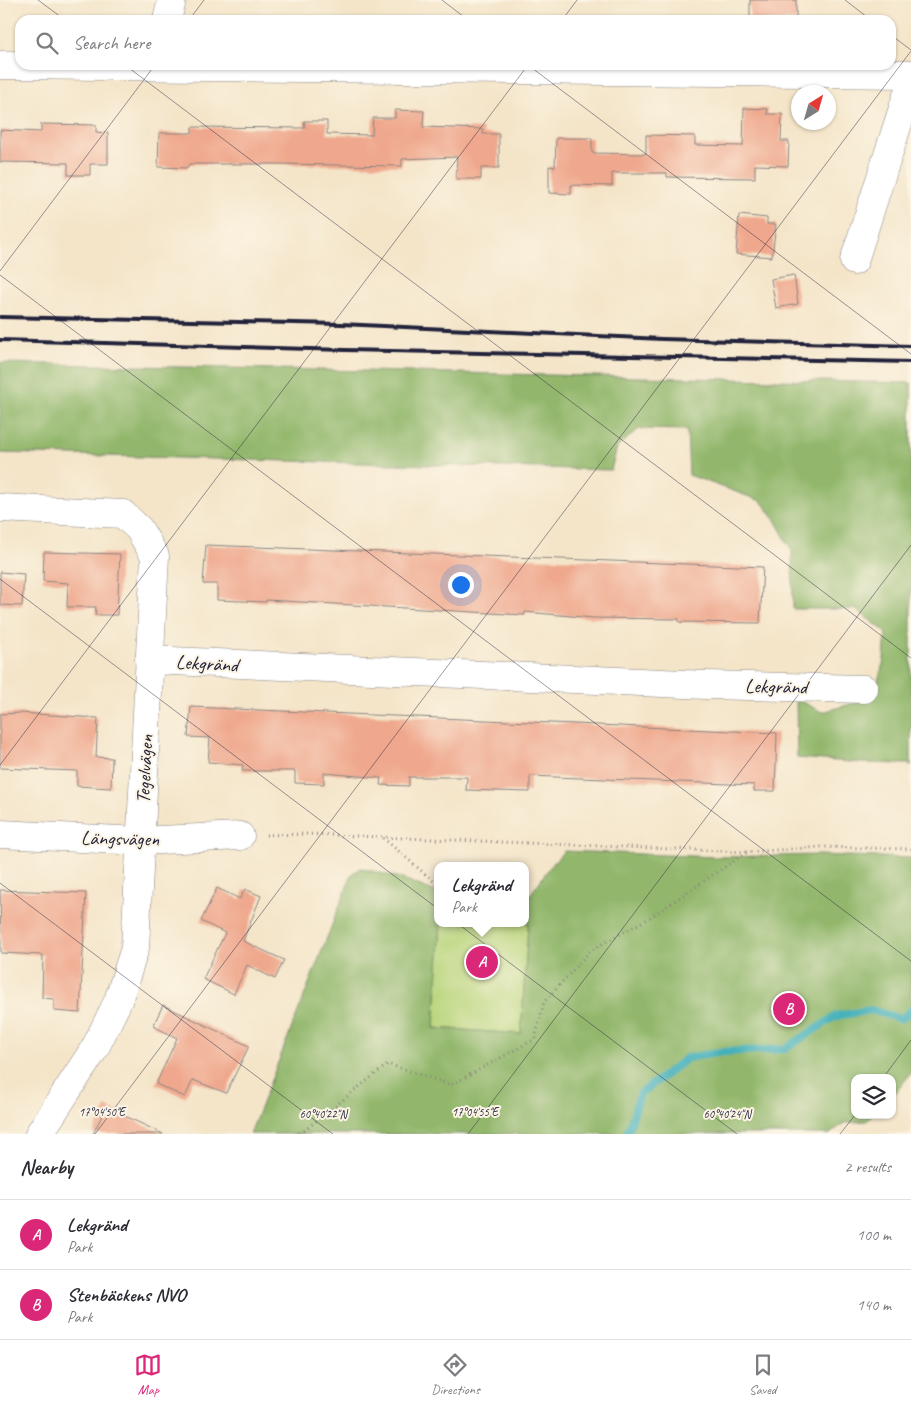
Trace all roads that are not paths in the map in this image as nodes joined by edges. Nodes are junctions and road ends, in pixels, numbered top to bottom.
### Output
1 (172, 0) edge
2 (168, 15) edge
3 (0, 65) edge
4 (15, 65) edge
5 (534, 70) edge
6 (911, 74) edge
7 (911, 83) edge
8 (854, 260) dead end
9 (0, 508) edge
10 (149, 660) junction
11 (864, 689) dead end
12 (0, 834) edge
13 (240, 836) road end
14 (140, 841) junction
15 (39, 1134) edge

1 - 2 street
3 - 4 street
5 - 6 street
7 - 8 street
9 - 10 street, Tegelvägen
10 - 11 street, Lekgränd
10 - 14 street, Tegelvägen
12 - 14 street, Längsvägen
13 - 14 street, Längsvägen
14 - 15 street, Tegelvägen

